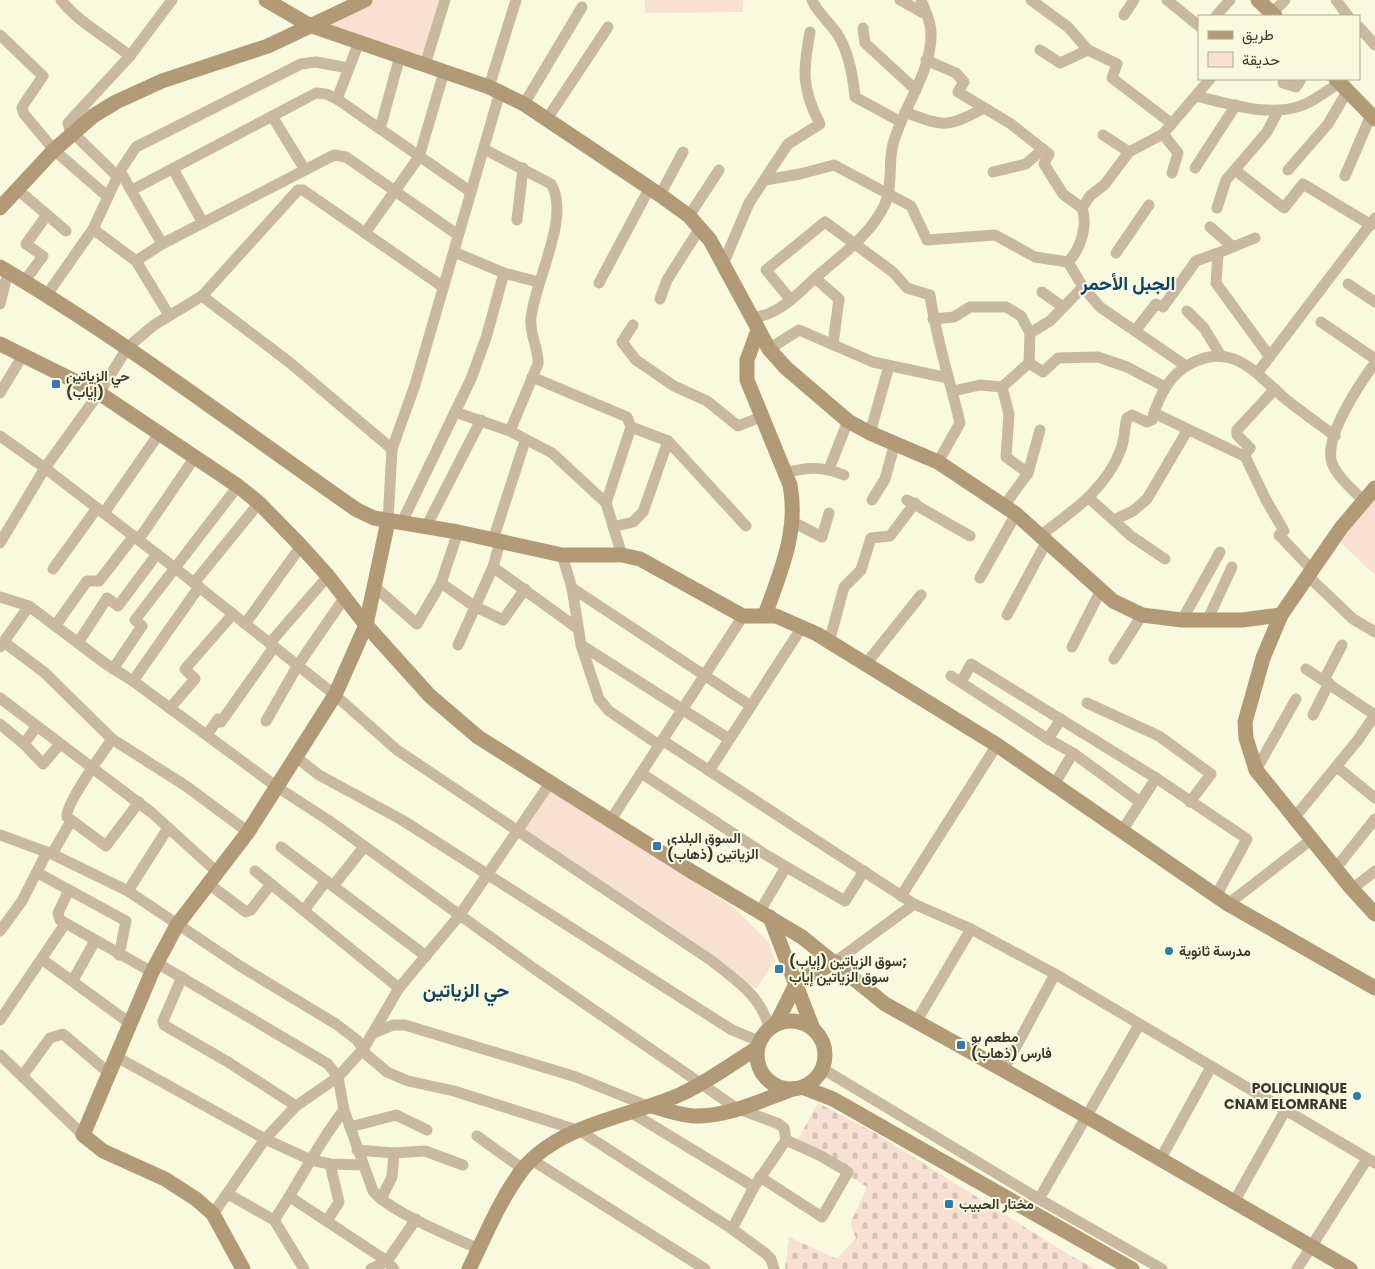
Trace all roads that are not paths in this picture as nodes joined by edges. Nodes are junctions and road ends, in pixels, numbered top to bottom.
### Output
1 (61, 0) edge
2 (172, 0) edge
3 (266, 0) edge
4 (365, 0) edge
5 (445, 0) edge
6 (516, 0) edge
7 (812, 0) edge
8 (900, 0) edge
9 (921, 0) edge
10 (1031, 0) edge
11 (1134, 0) edge
12 (1167, 0) edge
13 (1230, 0) edge
14 (1258, 0) edge
15 (1285, 0) edge
16 (1336, 0) edge
17 (582, 7) dead end
18 (1271, 14) edge
19 (927, 15) junction
20 (1217, 15) edge
21 (1347, 15) edge
22 (1124, 16) dead end
23 (309, 25) junction
24 (1198, 25) edge
25 (608, 27) dead end
26 (863, 28) dead end
27 (1360, 29) edge
28 (810, 32) dead end
29 (0, 35) edge
30 (359, 42) junction
31 (1375, 44) edge
32 (1040, 50) dead end
33 (1088, 50) junction
34 (130, 56) junction
35 (400, 56) junction
36 (926, 60) junction
37 (425, 65) junction
38 (348, 68) junction
39 (444, 72) junction
40 (1209, 80) edge
41 (1284, 80) edge
42 (1300, 80) edge
43 (1341, 84) edge
44 (494, 90) junction
45 (916, 90) junction
46 (1196, 96) junction
47 (337, 99) junction
48 (524, 104) junction
49 (1236, 105) junction
50 (984, 108) junction
51 (1278, 110) junction
52 (272, 116) junction
53 (903, 117) junction
54 (1373, 117) edge
55 (548, 119) junction
56 (1171, 122) junction
57 (380, 129) junction
58 (73, 133) junction
59 (1163, 134) junction
60 (1104, 135) dead end
61 (484, 149) junction
62 (1043, 149) junction
63 (54, 150) junction
64 (683, 152) dead end
65 (1128, 152) junction
66 (419, 157) junction
67 (524, 168) junction
68 (1195, 168) dead end
69 (173, 169) junction
70 (719, 170) dead end
71 (1235, 170) junction
72 (1288, 170) dead end
73 (304, 171) junction
74 (993, 172) dead end
75 (1172, 173) dead end
76 (119, 174) junction
77 (1345, 176) dead end
78 (765, 180) junction
79 (17, 189) junction
80 (301, 189) junction
81 (132, 190) junction
82 (393, 191) junction
83 (471, 192) junction
84 (655, 192) junction
85 (889, 194) junction
86 (108, 197) junction
87 (1148, 205) dead end
88 (0, 208) edge
89 (1082, 208) junction
90 (1217, 208) dead end
91 (46, 216) junction
92 (688, 216) junction
93 (517, 220) dead end
94 (1374, 221) edge
95 (203, 223) junction
96 (1210, 227) dead end
97 (93, 228) junction
98 (700, 228) junction
99 (66, 231) dead end
100 (364, 233) junction
101 (458, 236) junction
102 (1256, 238) dead end
103 (162, 244) junction
104 (856, 244) junction
105 (1233, 247) junction
106 (454, 252) junction
107 (1116, 253) dead end
108 (1218, 253) junction
109 (136, 261) junction
110 (724, 262) junction
111 (1068, 262) junction
112 (4, 269) edge
113 (504, 273) junction
114 (815, 278) junction
115 (24, 282) junction
116 (538, 282) junction
117 (599, 283) dead end
118 (1348, 284) dead end
119 (443, 287) junction
120 (1083, 287) junction
121 (1042, 292) dead end
122 (46, 296) junction
123 (202, 296) junction
124 (660, 299) dead end
125 (790, 299) junction
126 (1375, 302) edge
127 (0, 304) edge
128 (1063, 307) junction
129 (1187, 310) dead end
130 (169, 315) junction
131 (933, 319) junction
132 (1322, 322) dead end
133 (755, 323) junction
134 (633, 325) dead end
135 (1135, 330) junction
136 (1030, 333) junction
137 (0, 344) edge
138 (833, 344) junction
139 (128, 347) junction
140 (768, 349) junction
141 (23, 355) junction
142 (1221, 356) junction
143 (1270, 357) junction
144 (1375, 359) edge
145 (1029, 362) junction
146 (1375, 363) edge
147 (889, 366) junction
148 (1186, 366) junction
149 (1258, 372) junction
150 (532, 377) junction
151 (948, 378) junction
152 (1002, 387) junction
153 (1165, 387) junction
154 (1274, 388) junction
155 (953, 391) junction
156 (0, 393) edge
157 (99, 393) junction
158 (455, 412) junction
159 (1154, 414) junction
160 (761, 417) junction
161 (481, 420) junction
162 (848, 421) junction
163 (631, 427) junction
164 (1040, 430) dead end
165 (1187, 430) junction
166 (510, 431) junction
167 (870, 433) junction
168 (159, 434) junction
169 (0, 436) edge
170 (1335, 436) junction
171 (525, 441) junction
172 (668, 441) junction
173 (895, 443) junction
174 (392, 449) junction
175 (1245, 456) junction
176 (195, 458) junction
177 (938, 462) junction
178 (45, 468) junction
179 (829, 469) junction
180 (1028, 472) junction
181 (785, 473) junction
182 (844, 475) dead end
183 (238, 486) junction
184 (1375, 488) edge
185 (1089, 498) junction
186 (872, 500) dead end
187 (1364, 501) junction
188 (259, 503) junction
189 (606, 503) junction
190 (100, 510) junction
191 (1010, 510) junction
192 (829, 514) dead end
193 (1114, 520) junction
194 (395, 522) junction
195 (793, 522) junction
196 (746, 526) dead end
197 (426, 527) junction
198 (613, 527) junction
199 (458, 532) junction
200 (970, 536) dead end
201 (136, 538) junction
202 (1044, 538) junction
203 (497, 541) junction
204 (0, 542) edge
205 (301, 546) junction
206 (1220, 552) dead end
207 (157, 554) junction
208 (562, 555) junction
209 (622, 555) junction
210 (1165, 559) dead end
211 (494, 567) junction
212 (1232, 567) dead end
213 (175, 568) junction
214 (53, 569) dead end
215 (1311, 574) junction
216 (328, 576) junction
217 (980, 578) dead end
218 (441, 584) junction
219 (196, 585) junction
220 (375, 587) junction
221 (526, 588) junction
222 (572, 588) junction
223 (1101, 590) junction
224 (921, 595) dead end
225 (0, 597) edge
226 (346, 597) junction
227 (29, 606) junction
228 (474, 606) junction
229 (233, 614) junction
230 (765, 615) junction
231 (1008, 615) dead end
232 (1142, 615) junction
233 (743, 616) junction
234 (1280, 616) junction
235 (1182, 620) junction
236 (1207, 621) junction
237 (245, 624) junction
238 (366, 625) junction
239 (55, 626) junction
240 (802, 627) junction
241 (577, 628) junction
242 (1375, 632) edge
243 (78, 642) junction
244 (829, 642) junction
245 (2, 644) edge
246 (272, 645) junction
247 (458, 645) dead end
248 (581, 645) junction
249 (1342, 645) dead end
250 (1072, 647) dead end
251 (1114, 659) dead end
252 (298, 665) junction
253 (865, 665) junction
254 (113, 669) junction
255 (1306, 669) dead end
256 (704, 676) junction
257 (133, 681) junction
258 (1326, 682) junction
259 (335, 695) junction
260 (0, 698) edge
261 (1296, 699) dead end
262 (1087, 703) dead end
263 (751, 706) junction
264 (170, 708) junction
265 (682, 709) junction
266 (1313, 715) dead end
267 (1375, 715) edge
268 (1061, 719) junction
269 (266, 721) dead end
270 (0, 724) edge
271 (37, 726) junction
272 (207, 735) junction
273 (112, 739) junction
274 (729, 739) junction
275 (1048, 739) junction
276 (660, 743) junction
277 (24, 744) junction
278 (60, 744) junction
279 (997, 745) junction
280 (1073, 753) junction
281 (296, 757) junction
282 (1336, 766) junction
283 (92, 769) junction
284 (709, 770) junction
285 (1256, 770) junction
286 (641, 773) junction
287 (1156, 778) junction
288 (550, 783) junction
289 (1054, 784) junction
290 (277, 787) junction
291 (1375, 798) edge
292 (139, 802) junction
293 (1140, 802) junction
294 (1190, 802) junction
295 (1295, 817) junction
296 (1375, 819) edge
297 (610, 820) junction
298 (71, 821) junction
299 (168, 828) junction
300 (516, 830) junction
301 (1122, 831) junction
302 (248, 832) junction
303 (1365, 833) junction
304 (0, 835) edge
305 (1312, 839) junction
306 (1375, 840) edge
307 (281, 847) dead end
308 (364, 848) junction
309 (50, 853) junction
310 (786, 867) junction
311 (1336, 868) junction
312 (255, 871) dead end
313 (864, 871) junction
314 (1375, 871) edge
315 (38, 873) junction
316 (487, 875) junction
317 (214, 879) junction
318 (329, 883) junction
319 (271, 884) junction
320 (1352, 889) junction
321 (69, 890) junction
322 (128, 892) junction
323 (901, 896) junction
324 (1222, 900) junction
325 (914, 904) junction
326 (305, 910) junction
327 (765, 914) junction
328 (1375, 914) edge
329 (459, 916) junction
330 (65, 924) junction
331 (177, 925) junction
332 (971, 929) junction
333 (0, 931) edge
334 (95, 941) junction
335 (119, 954) junction
336 (426, 956) junction
337 (43, 960) junction
338 (835, 962) junction
339 (154, 967) junction
340 (1055, 974) junction
341 (182, 977) junction
342 (73, 980) junction
343 (797, 982) junction
344 (399, 988) junction
345 (1375, 988) edge
346 (0, 1020) edge
347 (916, 1022) junction
348 (131, 1024) junction
349 (1139, 1025) junction
350 (773, 1026) junction
351 (813, 1029) junction
352 (372, 1034) junction
353 (758, 1044) junction
354 (364, 1048) junction
355 (0, 1055) edge
356 (115, 1056) junction
357 (1211, 1068) junction
358 (1004, 1069) junction
359 (821, 1072) junction
360 (109, 1073) junction
361 (23, 1075) junction
362 (338, 1077) junction
363 (700, 1083) junction
364 (798, 1088) junction
365 (833, 1099) junction
366 (296, 1106) junction
367 (651, 1107) junction
368 (736, 1108) junction
369 (344, 1110) junction
370 (1285, 1111) junction
371 (632, 1113) junction
372 (1086, 1116) junction
373 (350, 1127) junction
374 (427, 1130) dead end
375 (580, 1130) junction
376 (83, 1135) junction
377 (477, 1136) dead end
378 (266, 1139) junction
379 (786, 1140) junction
380 (357, 1150) junction
381 (394, 1153) junction
382 (311, 1160) junction
383 (1160, 1160) junction
384 (1371, 1161) edge
385 (330, 1164) junction
386 (528, 1164) junction
387 (362, 1165) junction
388 (463, 1166) dead end
389 (760, 1176) junction
390 (754, 1187) junction
391 (228, 1194) junction
392 (290, 1197) junction
393 (381, 1199) junction
394 (1039, 1199) junction
395 (1234, 1202) junction
396 (213, 1214) junction
397 (274, 1220) junction
398 (416, 1220) junction
399 (327, 1221) junction
400 (732, 1229) junction
401 (1312, 1246) junction
402 (479, 1249) junction
403 (391, 1265) edge
404 (243, 1269) edge
405 (304, 1269) edge
406 (371, 1269) edge
407 (469, 1269) edge
408 (705, 1269) edge
409 (774, 1269) edge
410 (1132, 1269) edge
411 (1162, 1269) edge
412 (1297, 1269) edge
413 (1350, 1269) edge

1 - 34 street
2 - 34 street
3 - 23 street
4 - 23 street
5 - 37 street
6 - 44 street
7 - 53 street
8 - 19 street
9 - 19 street
10 - 33 street
11 - 22 street
12 - 24 street
13 - 20 street
14 - 18 street
15 - 18 street
16 - 21 street
17 - 48 street
19 - 36 street
23 - 30 street
23 - 58 street
25 - 55 street
26 - 45 street
27 - 31 street
28 - 78 street
29 - 63 street
30 - 35 street
30 - 38 street
32 - 33 street
33 - 56 street
34 - 58 street
35 - 37 street
35 - 57 street
36 - 45 street
36 - 50 street
37 - 39 street
38 - 47 street
38 - 76 street
39 - 44 street
39 - 66 street
40 - 46 street
41 - 42 street
43 - 51 street
43 - 54 street
43 - 72 street
44 - 48 street
44 - 61 street
45 - 53 street
46 - 49 street
46 - 56 street
47 - 52 street
47 - 57 street
48 - 55 street
49 - 51 street
49 - 68 street
50 - 53 street
50 - 62 street
51 - 71 street
52 - 69 street
52 - 73 street
53 - 85 street
54 - 77 street
55 - 84 street
56 - 59 street
57 - 66 street
58 - 63 street
58 - 76 street
59 - 65 street
59 - 75 street
60 - 65 street
61 - 67 street
61 - 83 street
62 - 74 street
62 - 89 street
63 - 79 street
63 - 86 street
64 - 84 street
65 - 89 street
66 - 82 street
66 - 83 street
67 - 93 street
67 - 116 street
69 - 81 street
69 - 95 street
70 - 92 street
71 - 90 street
71 - 94 street
73 - 80 street
73 - 82 street
73 - 95 street
76 - 81 street
76 - 86 street
78 - 85 street
78 - 110 street
79 - 88 street
79 - 91 street
80 - 100 street
80 - 123 street
81 - 103 street
82 - 100 street
82 - 101 street
83 - 101 street
84 - 92 street
84 - 117 street
85 - 104 street
85 - 111 street
86 - 97 street
87 - 107 street
89 - 111 street
91 - 99 street
91 - 115 street
92 - 98 street
94 - 143 street
95 - 103 street
96 - 105 street
97 - 109 street
97 - 122 street
98 - 110 street
98 - 124 street
100 - 119 street
101 - 106 street
102 - 105 street
103 - 109 street
104 - 114 street
104 - 125 street
104 - 131 street
105 - 108 street
106 - 113 street
106 - 119 street
108 - 135 street
108 - 143 street
109 - 130 street
110 - 133 street
111 - 120 street
112 - 115 street
112 - 127 street
113 - 116 street
113 - 158 street
114 - 125 street
114 - 138 street
115 - 122 street
116 - 150 street
118 - 126 street
119 - 174 street
120 - 128 street
120 - 135 street
121 - 128 street
122 - 139 street
123 - 130 street
123 - 174 street
125 - 133 street
128 - 136 street
129 - 142 street
130 - 139 street
131 - 136 street
131 - 151 street
132 - 144 street
133 - 140 street
133 - 160 street
134 - 160 street
135 - 148 street
136 - 145 street
137 - 141 street
138 - 140 street
138 - 147 street
139 - 157 street
139 - 194 street
140 - 162 street
141 - 156 street
141 - 157 street
142 - 148 street
142 - 149 street
143 - 149 street
145 - 152 street
145 - 153 street
146 - 170 street
147 - 151 street
147 - 167 street
148 - 153 street
149 - 154 street
150 - 163 street
150 - 166 street
151 - 155 street
152 - 155 street
152 - 180 street
153 - 159 street
154 - 170 street
154 - 175 street
155 - 177 street
157 - 168 street
157 - 178 street
158 - 161 street
158 - 194 street
159 - 165 street
159 - 185 street
160 - 181 street
161 - 166 street
161 - 197 street
162 - 167 street
162 - 179 street
163 - 172 street
163 - 189 street
164 - 180 street
165 - 175 street
165 - 193 street
166 - 171 street
167 - 173 street
168 - 176 street
168 - 190 street
169 - 178 street
170 - 187 street
171 - 189 street
171 - 203 street
172 - 196 street
172 - 198 street
173 - 177 street
173 - 186 street
174 - 194 street
175 - 215 street
176 - 183 street
176 - 201 street
177 - 191 street
178 - 190 street
178 - 204 street
179 - 181 street
179 - 182 street
180 - 191 street
181 - 195 street
183 - 188 street
183 - 213 street
184 - 187 street
185 - 193 street
185 - 202 street
187 - 215 street
188 - 205 street
188 - 219 street
189 - 198 street
190 - 201 street
190 - 214 street
191 - 202 street
191 - 217 street
192 - 195 street
193 - 210 street
194 - 197 street
194 - 220 street
195 - 230 street
197 - 199 street
198 - 209 street
199 - 203 street
199 - 218 street
200 - 244 street
201 - 207 street
201 - 239 street
202 - 223 street
202 - 231 street
203 - 208 street
203 - 211 street
205 - 216 street
205 - 237 street
206 - 235 street
207 - 213 street
207 - 243 street
208 - 209 street
208 - 222 street
209 - 233 street
211 - 221 street
211 - 228 street
212 - 236 street
213 - 219 street
213 - 254 street
215 - 234 street
215 - 242 street
216 - 226 street
216 - 246 street
218 - 220 street
218 - 228 street
219 - 229 street
219 - 257 street
220 - 238 street
221 - 228 street
221 - 241 street
222 - 241 street
222 - 256 street
223 - 232 street
223 - 250 street
224 - 253 street
225 - 227 street
226 - 238 street
226 - 252 street
227 - 239 street
227 - 245 street
228 - 247 street
229 - 237 street
229 - 264 street
230 - 233 street
230 - 240 street
232 - 235 street
232 - 251 street
233 - 256 street
234 - 236 street
234 - 285 street
235 - 236 street
237 - 246 street
238 - 259 street
238 - 288 street
239 - 243 street
240 - 244 street
240 - 263 street
241 - 248 street
243 - 254 street
244 - 253 street
245 - 273 street
246 - 252 street
246 - 272 street
248 - 265 street
248 - 276 street
249 - 258 street
252 - 259 street
252 - 269 street
253 - 279 street
254 - 257 street
255 - 258 street
256 - 263 street
256 - 265 street
257 - 264 street
258 - 266 street
258 - 267 street
259 - 281 street
259 - 300 street
260 - 271 street
261 - 285 street
262 - 294 street
263 - 274 street
264 - 272 street
265 - 274 street
265 - 276 street
267 - 282 street
268 - 275 street
268 - 275 street
268 - 287 street
270 - 277 street
271 - 277 street
271 - 278 street
272 - 290 street
273 - 283 street
273 - 302 street
274 - 284 street
275 - 280 street
276 - 284 street
276 - 286 street
277 - 278 street
278 - 283 street
279 - 289 street
279 - 323 street
280 - 289 street
280 - 293 street
281 - 290 street
281 - 316 street
282 - 291 street
282 - 295 street
283 - 292 street
283 - 298 street
284 - 313 street
285 - 295 street
286 - 297 street
286 - 310 street
287 - 293 street
287 - 294 street
288 - 297 street
288 - 300 street
289 - 301 street
290 - 302 street
290 - 308 street
292 - 298 street
292 - 299 street
293 - 301 street
294 - 324 street
295 - 305 street
296 - 303 street
297 - 327 street
298 - 309 street
299 - 317 street
299 - 322 street
300 - 316 street
300 - 350 street
301 - 324 street
302 - 317 street
303 - 306 street
303 - 311 street
304 - 309 street
305 - 311 street
305 - 324 street
307 - 318 street
308 - 318 street
308 - 329 street
309 - 315 street
309 - 322 street
310 - 313 street
310 - 327 street
311 - 320 street
312 - 319 street
313 - 323 street
314 - 320 street
315 - 321 street
315 - 333 street
316 - 329 street
316 - 353 street
317 - 319 street
317 - 331 street
318 - 326 street
318 - 336 street
319 - 326 street
320 - 328 street
321 - 330 street
321 - 335 street
322 - 331 street
323 - 325 street
324 - 345 street
325 - 332 street
325 - 338 street
326 - 344 street
327 - 338 street
327 - 343 street
329 - 336 street
329 - 363 street
330 - 334 street
330 - 337 street
331 - 339 street
331 - 354 street
332 - 340 street
332 - 347 street
334 - 335 street
334 - 342 street
335 - 339 street
336 - 344 street
337 - 342 street
337 - 346 street
338 - 343 street
338 - 347 street
339 - 341 street
339 - 348 street
340 - 349 street
340 - 358 street
341 - 362 street
341 - 366 street
342 - 348 street
343 - 350 street
343 - 351 street
344 - 352 street
347 - 358 street
348 - 356 street
349 - 357 street
349 - 372 street
350 - 351 street
350 - 353 street
351 - 359 street
352 - 354 street
352 - 367 street
353 - 363 street
353 - 364 street
354 - 362 street
354 - 375 street
355 - 361 street
356 - 360 street
356 - 378 street
357 - 370 street
357 - 383 street
358 - 372 street
359 - 364 street
359 - 365 street
359 - 394 street
360 - 361 street
360 - 376 street
361 - 376 street
362 - 366 street
362 - 369 street
363 - 367 street
363 - 368 street
364 - 365 street
364 - 368 street
365 - 410 street
366 - 378 street
367 - 368 street
367 - 371 street
368 - 379 street
369 - 373 street
369 - 382 street
370 - 384 street
370 - 395 street
371 - 375 street
371 - 390 street
372 - 383 street
372 - 394 street
373 - 374 street
373 - 380 street
375 - 386 street
375 - 400 street
376 - 396 street
377 - 386 street
378 - 382 street
378 - 391 street
379 - 389 street
379 - 389 street
380 - 381 street
380 - 387 street
381 - 388 street
381 - 393 street
382 - 385 street
382 - 392 street
383 - 395 street
384 - 401 street
385 - 387 street
385 - 399 street
386 - 402 street
386 - 408 street
387 - 393 street
389 - 390 street
390 - 400 street
391 - 396 street
391 - 397 street
392 - 397 street
392 - 399 street
393 - 398 street
394 - 411 street
395 - 401 street
396 - 404 street
397 - 405 street
398 - 402 street
398 - 403 street
399 - 403 street
400 - 409 street
401 - 412 street
401 - 413 street
402 - 407 street
403 - 406 street

